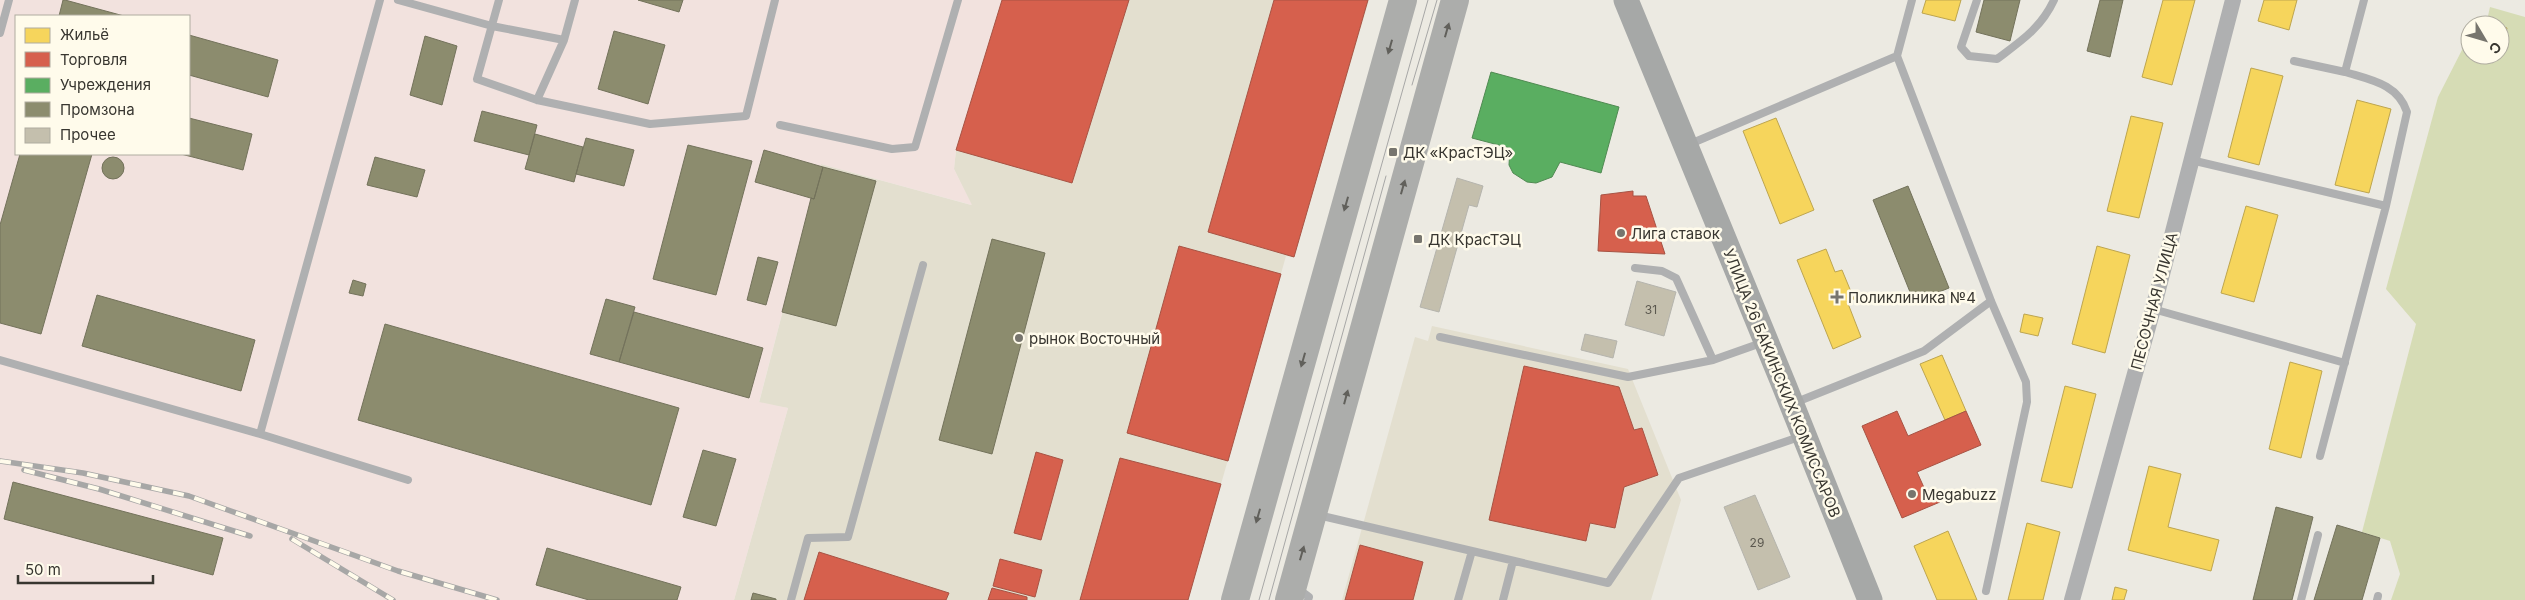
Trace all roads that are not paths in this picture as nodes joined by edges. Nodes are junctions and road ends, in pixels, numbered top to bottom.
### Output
1 (9, 0) edge
2 (380, 0) edge
3 (398, 0) edge
4 (499, 0) edge
5 (575, 0) edge
6 (775, 0) edge
7 (958, 0) edge
8 (1403, 0) edge
9 (1455, 0) edge
10 (1626, 0) edge
11 (1912, 0) edge
12 (1977, 0) edge
13 (2054, 0) edge
14 (2233, 0) edge
15 (2364, 0) edge
16 (492, 26) junction
17 (0, 33) edge
18 (564, 40) junction
19 (1897, 56) junction
20 (2294, 60) dead end
21 (2345, 72) junction
22 (537, 100) junction
23 (780, 125) dead end
24 (1685, 146) junction
25 (2191, 160) junction
26 (2386, 206) junction
27 (923, 265) dead end
28 (1635, 268) dead end
29 (1991, 301) junction
30 (2153, 309) junction
31 (1440, 337) dead end
32 (1766, 341) junction
33 (0, 360) edge
34 (1713, 360) junction
35 (2345, 363) junction
36 (1792, 404) junction
37 (260, 434) junction
38 (1804, 435) junction
39 (2320, 456) dead end
40 (408, 480) dead end
41 (1314, 514) junction
42 (2318, 534) dead end
43 (1472, 551) junction
44 (1513, 561) junction
45 (1986, 592) dead end
46 (1297, 595) edge
47 (791, 600) edge
48 (1235, 600) edge
49 (1458, 600) edge
50 (1503, 600) edge
51 (1870, 600) edge
52 (2072, 600) edge
53 (2301, 600) edge

1 - 17 lane
2 - 37 lane
3 - 16 lane
4 - 16 lane
5 - 18 lane
6 - 22 lane
7 - 23 lane
8 -> 48 highway
41 -> 9 highway
10 - 24 main road, УЛИЦА 26 БАКИНСКИХ КОМИССАРОВ
11 - 19 lane
12 - 13 lane
14 - 25 street, ПЕСОЧНАЯ УЛИЦА
15 - 21 lane
16 - 18 lane
16 - 22 lane
18 - 22 lane
19 - 24 lane
19 - 29 lane
20 - 21 lane
21 - 26 lane
24 - 32 main road, УЛИЦА 26 БАКИНСКИХ КОМИССАРОВ
25 - 26 lane
25 - 30 street, ПЕСОЧНАЯ УЛИЦА
26 - 35 lane
27 - 47 lane
28 - 34 lane
29 - 36 lane
29 - 45 lane
30 - 35 lane
30 - 52 street, ПЕСОЧНАЯ УЛИЦА
31 - 34 lane
32 - 34 lane
32 - 36 main road, УЛИЦА 26 БАКИНСКИХ КОМИССАРОВ
33 - 37 lane
35 - 39 lane
36 - 38 main road, УЛИЦА 26 БАКИНСКИХ КОМИССАРОВ
37 - 40 lane
38 - 44 lane
38 - 51 main road, УЛИЦА 26 БАКИНСКИХ КОМИССАРОВ
41 - 43 lane
46 -> 41 highway
42 - 53 lane
43 - 44 lane
43 - 49 lane
44 - 50 lane

